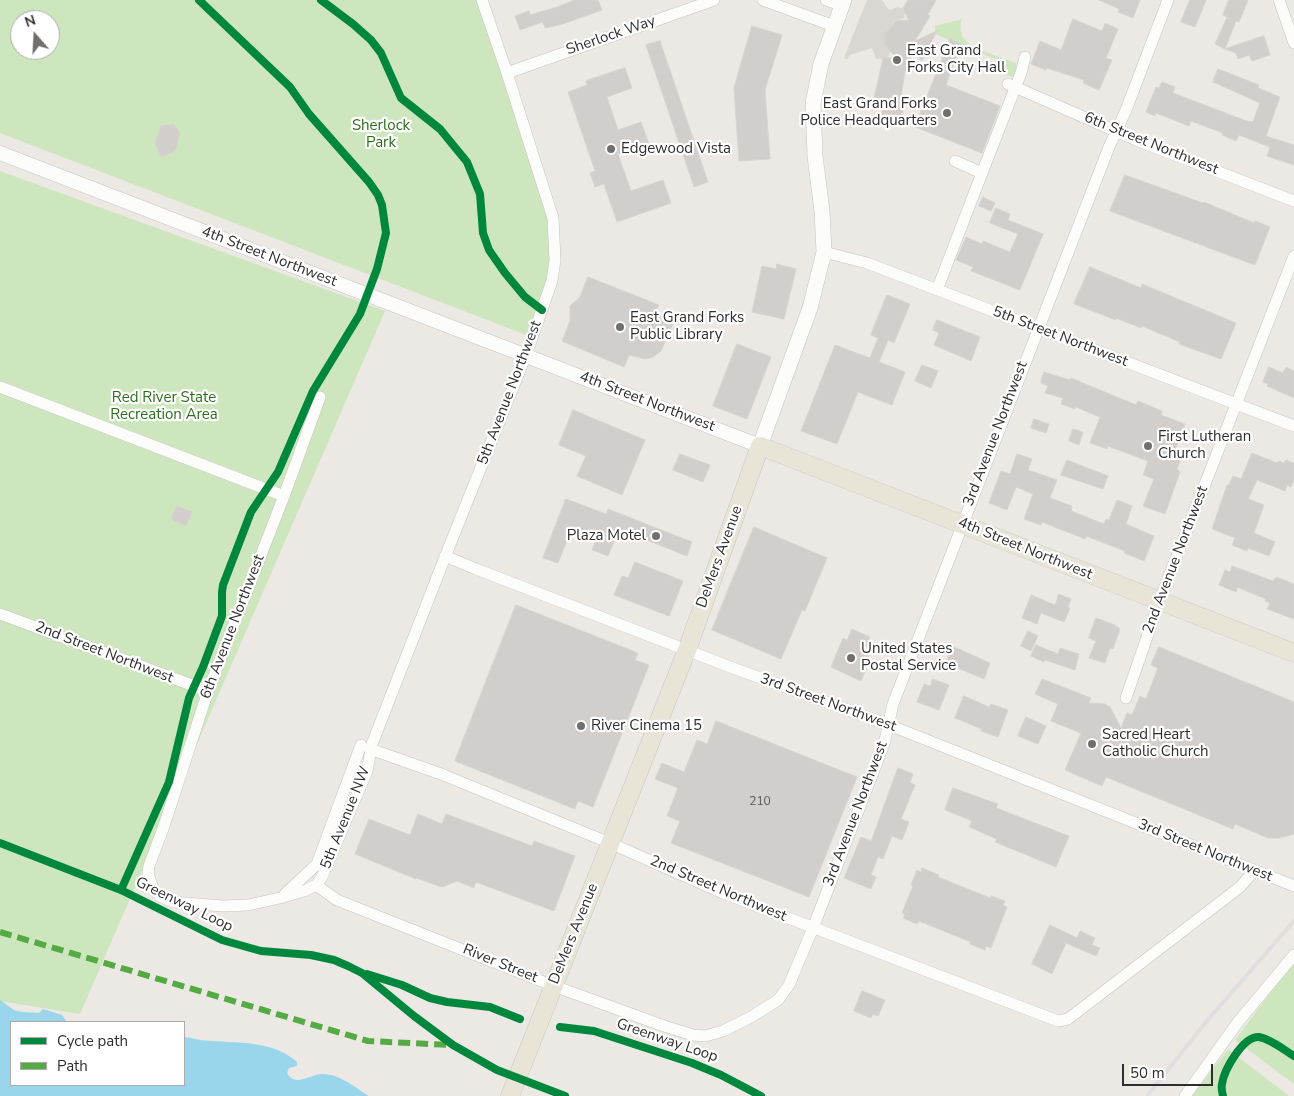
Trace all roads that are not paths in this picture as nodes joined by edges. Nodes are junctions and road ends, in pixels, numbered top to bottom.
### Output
1 (482, 0) edge
2 (714, 0) edge
3 (763, 0) edge
4 (826, 0) edge
5 (1168, 0) edge
6 (1279, 0) edge
7 (842, 3) edge
8 (1291, 24) edge
9 (834, 26) junction
10 (1294, 43) edge
11 (1025, 57) dead end
12 (507, 73) junction
13 (1012, 86) junction
14 (1116, 131) junction
15 (0, 152) edge
16 (955, 161) dead end
17 (982, 173) junction
18 (1294, 201) edge
19 (824, 252) junction
20 (1294, 256) edge
21 (937, 290) junction
22 (1038, 328) junction
23 (526, 355) junction
24 (0, 387) edge
25 (320, 398) dead end
26 (1236, 404) junction
27 (1294, 426) edge
28 (760, 446) junction
29 (284, 496) junction
30 (961, 524) junction
31 (445, 556) junction
32 (1159, 602) junction
33 (0, 615) edge
34 (687, 650) junction
35 (1294, 653) edge
36 (208, 691) junction
37 (1126, 698) dead end
38 (888, 725) junction
39 (365, 747) junction
40 (610, 843) junction
41 (1254, 871) junction
42 (316, 885) junction
43 (1294, 886) edge
44 (280, 898) junction
45 (814, 928) junction
46 (1294, 955) edge
47 (554, 986) junction
48 (510, 1096) edge
49 (1185, 1096) edge

1 - 12 street, 5th Avenue Northwest
2 - 12 street, Sherlock Way
3 - 9 street
4 - 7 street
5 - 14 street, 3rd Avenue Northwest
6 - 8 street
7 - 9 main road, DeMers Avenue
8 - 10 street
9 - 19 main road, DeMers Avenue
11 - 13 street
12 - 23 street, 5th Avenue Northwest
13 - 14 street, 6th Street Northwest
13 - 17 street
14 - 18 street, 6th Street Northwest
14 - 22 street, 3rd Avenue Northwest
15 - 23 street, 4th Street Northwest
16 - 17 street
17 - 21 street
19 - 21 street, 5th Street Northwest
19 - 28 main road, DeMers Avenue
20 - 26 street, 2nd Avenue Northwest
21 - 22 street, 5th Street Northwest
22 - 26 street, 5th Street Northwest
22 - 30 street, 3rd Avenue Northwest
23 - 28 street, 4th Street Northwest
23 - 31 street, 5th Avenue Northwest
24 - 29 street
25 - 29 street, 6th Avenue Northwest
26 - 27 street, 5th Street Northwest
26 - 32 street, 2nd Avenue Northwest
28 - 30 main road, 4th Street Northwest
28 - 34 main road, DeMers Avenue
29 - 36 street, 6th Avenue Northwest
30 - 32 main road, 4th Street Northwest
30 - 38 street, 3rd Avenue Northwest
31 - 34 street, 3rd Street Northwest
31 - 39 street, 5th Avenue Northwest
32 - 35 main road, 4th Street Northwest
32 - 37 street, 2nd Avenue Northwest
33 - 36 street, 2nd Street Northwest
34 - 38 street, 3rd Street Northwest
34 - 40 main road, DeMers Avenue
36 - 44 street, 6th Avenue Northwest
38 - 41 street, 3rd Street Northwest
38 - 45 street, 3rd Avenue Northwest
39 - 40 street, 2nd Street Northwest
39 - 42 street, 5th Avenue NW
39 - 44 street
40 - 45 street, 2nd Street Northwest
40 - 47 main road, DeMers Avenue
41 - 43 street, 3rd Street Northwest
41 - 45 street, 2nd Street Northwest
42 - 44 street, 6th Avenue Northwest
42 - 47 street, River Street
45 - 47 street, River Street
46 - 49 street
47 - 48 main road, DeMers Avenue

